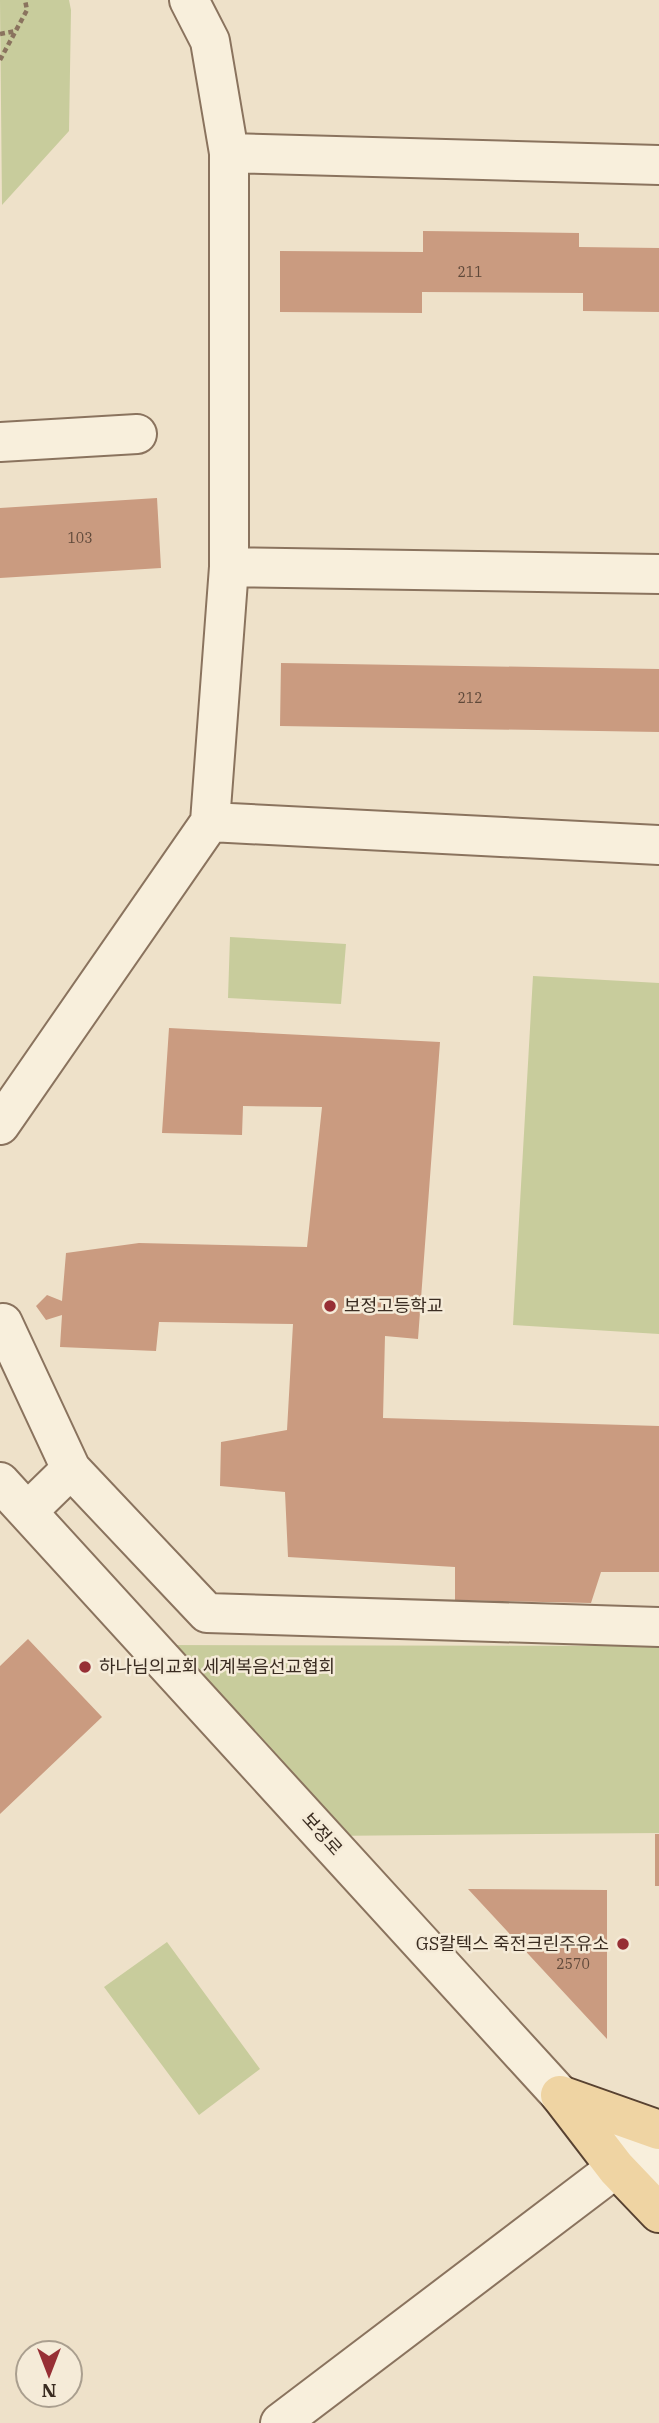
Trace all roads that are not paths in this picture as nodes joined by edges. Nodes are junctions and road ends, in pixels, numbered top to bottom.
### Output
1 (189, 0) edge
2 (229, 153) junction
3 (659, 165) edge
4 (137, 434) dead end
5 (0, 442) edge
6 (229, 567) junction
7 (659, 574) edge
8 (210, 822) junction
9 (659, 845) edge
10 (0, 1125) edge
11 (3, 1323) dead end
12 (71, 1469) junction
13 (0, 1482) edge
14 (28, 1511) junction
15 (659, 1627) edge
16 (560, 2095) junction
17 (659, 2130) edge
18 (616, 2168) junction
19 (659, 2169) edge
20 (659, 2213) edge
21 (280, 2423) edge

1 - 2 street
2 - 3 street
2 - 6 street
4 - 5 street
6 - 7 street
6 - 8 street
8 - 9 street
8 - 10 street
11 - 12 street
12 - 14 street
12 - 15 street
13 - 14 street, 보정로
14 - 16 street, 보정로
16 - 17 main road
16 - 18 main road
16 - 19 street, 보정로
18 - 20 main road
18 - 21 street

